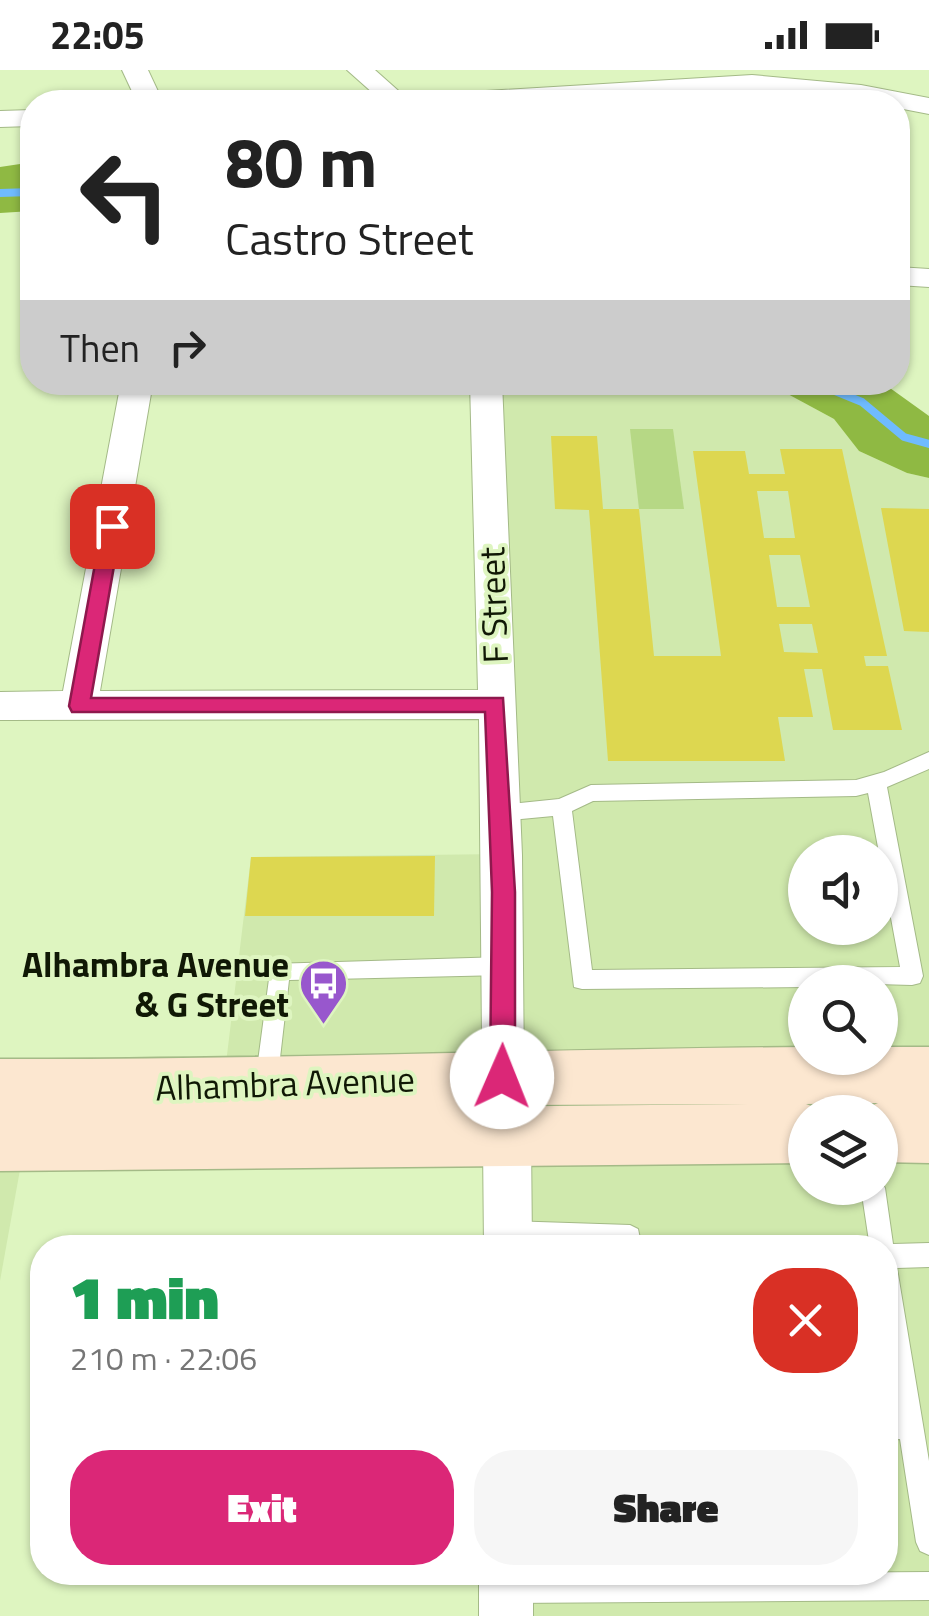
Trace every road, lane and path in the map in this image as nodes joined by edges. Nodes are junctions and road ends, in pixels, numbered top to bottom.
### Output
1 (360, 70) edge
2 (752, 77) edge
3 (384, 90) edge
4 (588, 90) edge
5 (841, 90) edge
6 (135, 395) edge
7 (486, 395) edge
8 (496, 704) junction
9 (0, 706) edge
10 (79, 706) junction
11 (929, 760) edge
12 (876, 783) junction
13 (562, 808) junction
14 (501, 812) junction
15 (504, 966) junction
16 (929, 1075) edge
17 (502, 1077) junction
18 (266, 1086) junction
19 (0, 1087) edge
20 (898, 1132) edge
21 (788, 1133) edge
22 (929, 1133) edge
23 (508, 1139) junction
24 (0, 1142) edge
25 (876, 1205) edge
26 (508, 1235) edge
27 (880, 1235) edge
28 (898, 1256) edge
29 (929, 1256) edge
30 (898, 1427) edge
31 (929, 1542) edge
32 (591, 1585) edge
33 (882, 1585) edge
34 (929, 1586) edge
35 (506, 1593) edge

1 - 3 street
2 - 4 street
2 - 5 street
6 - 10 street
7 - 8 street, F Street
8 - 10 street
8 - 14 street, F Street
9 - 10 street
11 - 12 lane
12 - 13 lane
12 - 13 lane
13 - 14 lane
14 - 15 street, F Street
15 - 17 street, F Street
15 - 18 lane
16 - 17 main road, Alhambra Avenue
17 - 18 main road, Alhambra Avenue
17 - 23 street, F Street
18 - 19 main road, Alhambra Avenue
20 - 22 main road
21 - 23 main road, Alhambra Avenue
23 - 24 main road, Alhambra Avenue
23 - 26 street, F Street
25 - 27 lane
28 - 29 lane
30 - 31 lane
32 - 35 lane
33 - 34 lane

